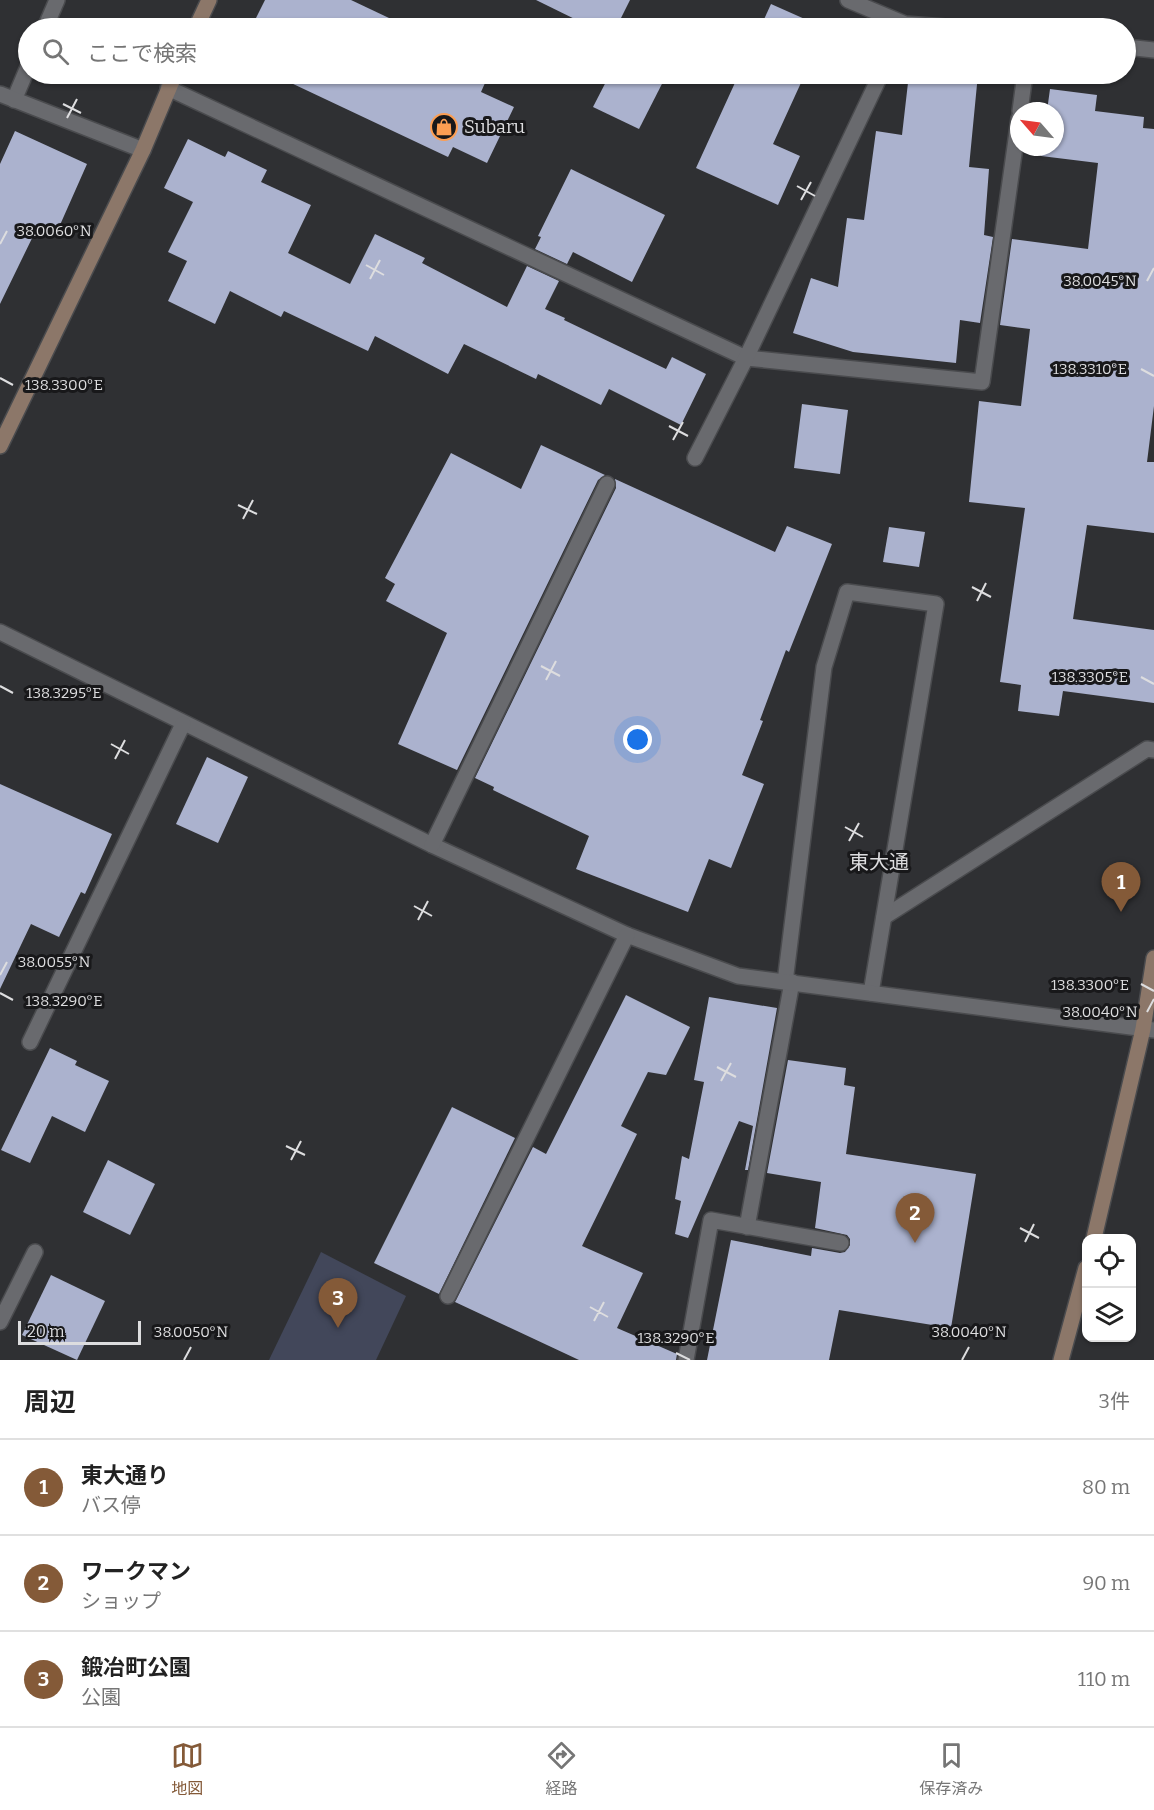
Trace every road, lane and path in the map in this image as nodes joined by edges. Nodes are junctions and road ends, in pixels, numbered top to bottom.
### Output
1 (57, 0) edge
2 (209, 0) edge
3 (848, 0) edge
4 (877, 6) edge
5 (49, 18) edge
6 (201, 18) edge
7 (893, 18) edge
8 (1136, 48) edge
9 (1154, 50) edge
10 (18, 81) edge
11 (171, 84) edge
12 (178, 84) edge
13 (876, 84) edge
14 (1024, 84) edge
15 (7, 97) edge
16 (1021, 102) edge
17 (142, 150) junction
18 (1014, 156) edge
19 (747, 358) junction
20 (0, 446) edge
21 (695, 458) dead end
22 (607, 484) dead end
23 (0, 632) edge
24 (183, 724) junction
25 (1154, 750) edge
26 (432, 845) junction
27 (884, 917) junction
28 (627, 934) junction
29 (1154, 958) edge
30 (788, 982) junction
31 (871, 993) junction
32 (1149, 1030) edge
33 (30, 1042) dead end
34 (747, 1227) junction
35 (1095, 1234) edge
36 (841, 1243) dead end
37 (35, 1252) dead end
38 (1082, 1283) edge
39 (448, 1296) dead end
40 (0, 1322) edge
41 (686, 1360) edge
42 (1061, 1360) edge

1 - 5 street
2 - 6 street
3 - 4 street
4 - 7 street
8 - 9 street
10 - 15 street
11 - 17 street
12 - 19 street
13 - 19 street
14 - 16 street
15 - 17 street
17 - 20 street
18 - 19 street
19 - 21 street
22 - 26 street
23 - 24 street
24 - 26 street
24 - 33 street
25 - 27 street
26 - 28 street
27 - 30 street
27 - 31 street
28 - 30 street
28 - 39 street
29 - 32 street
30 - 31 street
30 - 34 street
31 - 32 street
32 - 35 street
34 - 36 street
34 - 41 street
37 - 40 street
38 - 42 street

